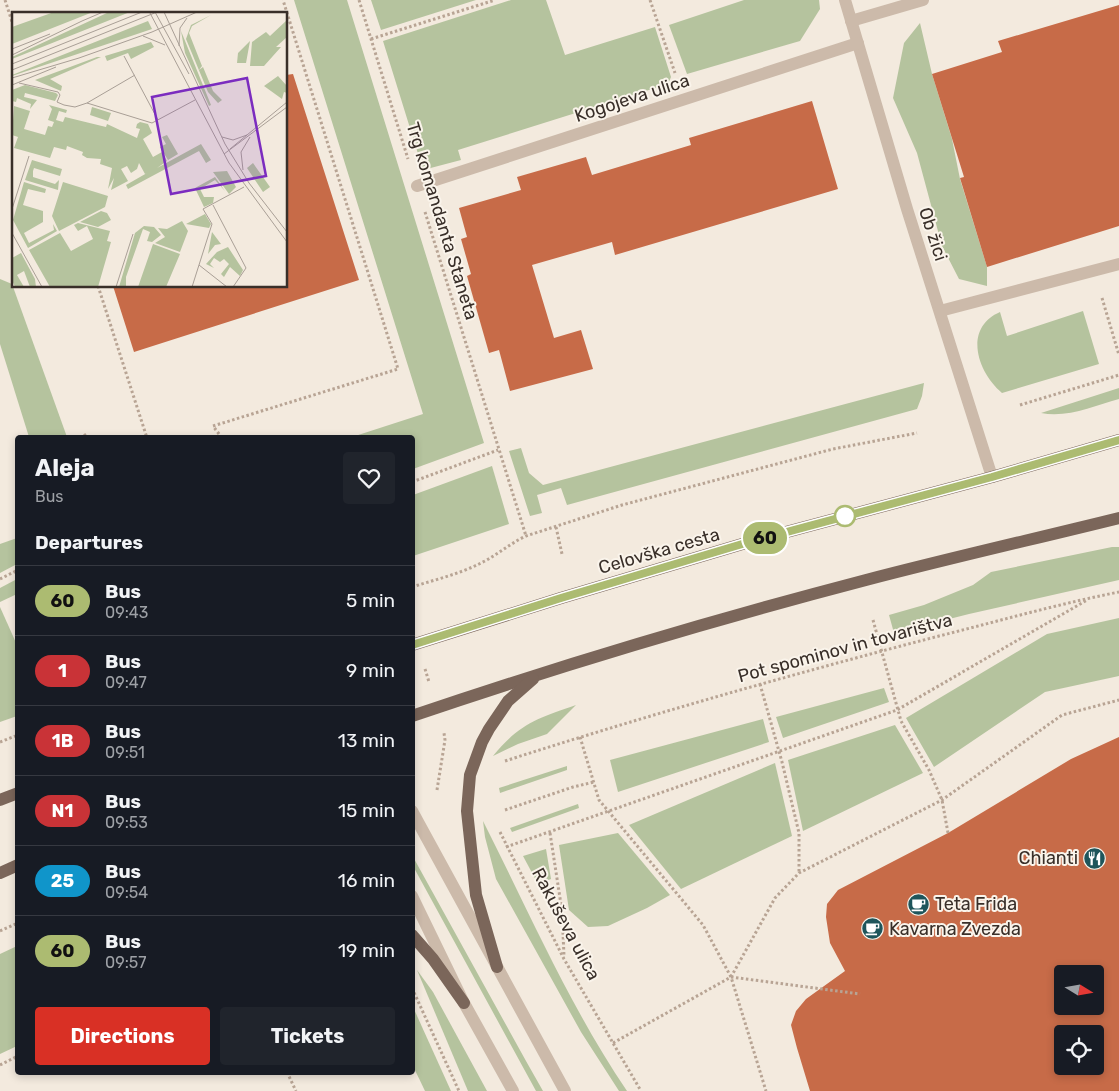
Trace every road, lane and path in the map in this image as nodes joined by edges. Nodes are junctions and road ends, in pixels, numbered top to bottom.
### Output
1 (5, 0) edge
2 (283, 0) edge
3 (359, 0) edge
4 (495, 0) edge
5 (650, 0) edge
6 (845, 0) edge
7 (923, 0) edge
8 (287, 12) edge
9 (288, 16) edge
10 (851, 21) junction
11 (12, 22) edge
12 (371, 39) junction
13 (858, 43) junction
14 (684, 99) junction
15 (417, 186) junction
16 (1119, 264) edge
17 (1094, 271) junction
18 (99, 288) edge
19 (940, 311) junction
20 (1119, 355) edge
21 (1119, 375) edge
22 (1020, 405) dead end
23 (917, 433) dead end
24 (146, 435) edge
25 (220, 435) edge
26 (1119, 440) edge
27 (498, 450) junction
28 (992, 477) junction
29 (415, 481) edge
30 (1119, 518) edge
31 (556, 527) junction
32 (526, 536) junction
33 (562, 554) dead end
34 (15, 572) edge
35 (0, 579) edge
36 (415, 586) edge
37 (1119, 592) edge
38 (1092, 597) junction
39 (873, 620) dead end
40 (415, 644) edge
41 (882, 651) junction
42 (539, 675) junction
43 (760, 684) junction
44 (1119, 700) edge
45 (898, 710) junction
46 (415, 715) edge
47 (444, 730) dead end
48 (15, 736) edge
49 (580, 737) junction
50 (0, 742) edge
51 (779, 751) junction
52 (496, 764) dead end
53 (594, 782) junction
54 (437, 790) dead end
55 (15, 794) edge
56 (0, 800) edge
57 (942, 800) junction
58 (506, 810) dead end
59 (609, 811) junction
60 (415, 817) edge
61 (499, 831) dead end
62 (550, 833) junction
63 (948, 833) dead end
64 (506, 847) junction
65 (15, 866) edge
66 (0, 873) edge
67 (798, 873) junction
68 (415, 902) edge
69 (15, 925) edge
70 (0, 931) edge
71 (415, 938) edge
72 (564, 959) junction
73 (497, 967) junction
74 (732, 976) junction
75 (860, 994) dead end
76 (415, 995) edge
77 (464, 1003) junction
78 (613, 1043) junction
79 (15, 1058) edge
80 (0, 1065) edge
81 (288, 1075) edge
82 (296, 1091) edge
83 (459, 1091) edge
84 (513, 1091) edge
85 (565, 1091) edge
86 (641, 1091) edge
87 (766, 1091) edge

1 - 11 path
2 - 8 path
3 - 12 path, Trg komandanta Staneta
4 - 12 path
5 - 14 path
6 - 10 street, Ob žici
7 - 10 street
9 - 25 path
10 - 13 street, Ob žici
12 - 15 path, Trg komandanta Staneta
13 - 14 street, Kogojeva ulica
13 - 19 street, Ob žici
14 - 15 street, Kogojeva ulica
15 - 27 path, Trg komandanta Staneta
16 - 17 street
17 - 19 street
17 - 20 path
18 - 24 path
19 - 28 street, Ob žici
21 - 22 path
23 - 31 path
26 - 28 main road, Celovška cesta
27 - 29 path
27 - 32 path, Trg komandanta Staneta
28 - 40 main road, Celovška cesta
30 - 42 main road
31 - 32 path
31 - 33 path
32 - 36 path
34 - 35 path
37 - 38 path, Pot spominov in tovarištva
38 - 41 path, Pot spominov in tovarištva
38 - 45 path
39 - 41 path
41 - 43 path, Pot spominov in tovarištva
41 - 45 path
42 - 46 main road
42 - 73 main road
43 - 49 path, Pot spominov in tovarištva
43 - 51 path
44 - 57 path
45 - 51 path
45 - 57 path
47 - 54 path
48 - 50 path
49 - 52 path
49 - 53 path
51 - 59 path
51 - 67 path
53 - 58 path
53 - 59 path
55 - 56 main road
57 - 63 path
57 - 67 path
59 - 62 path
59 - 74 path
60 - 73 street
61 - 64 path, Rakuševa ulica
62 - 64 path
62 - 72 path
64 - 72 path, Rakuševa ulica
65 - 66 main road
67 - 74 path
68 - 77 street
69 - 70 path
71 - 77 main road
72 - 78 path, Rakuševa ulica
73 - 85 street
74 - 75 path
74 - 78 path
74 - 87 path
76 - 83 path
77 - 84 street
78 - 86 path, Rakuševa ulica
79 - 80 path
81 - 82 path

